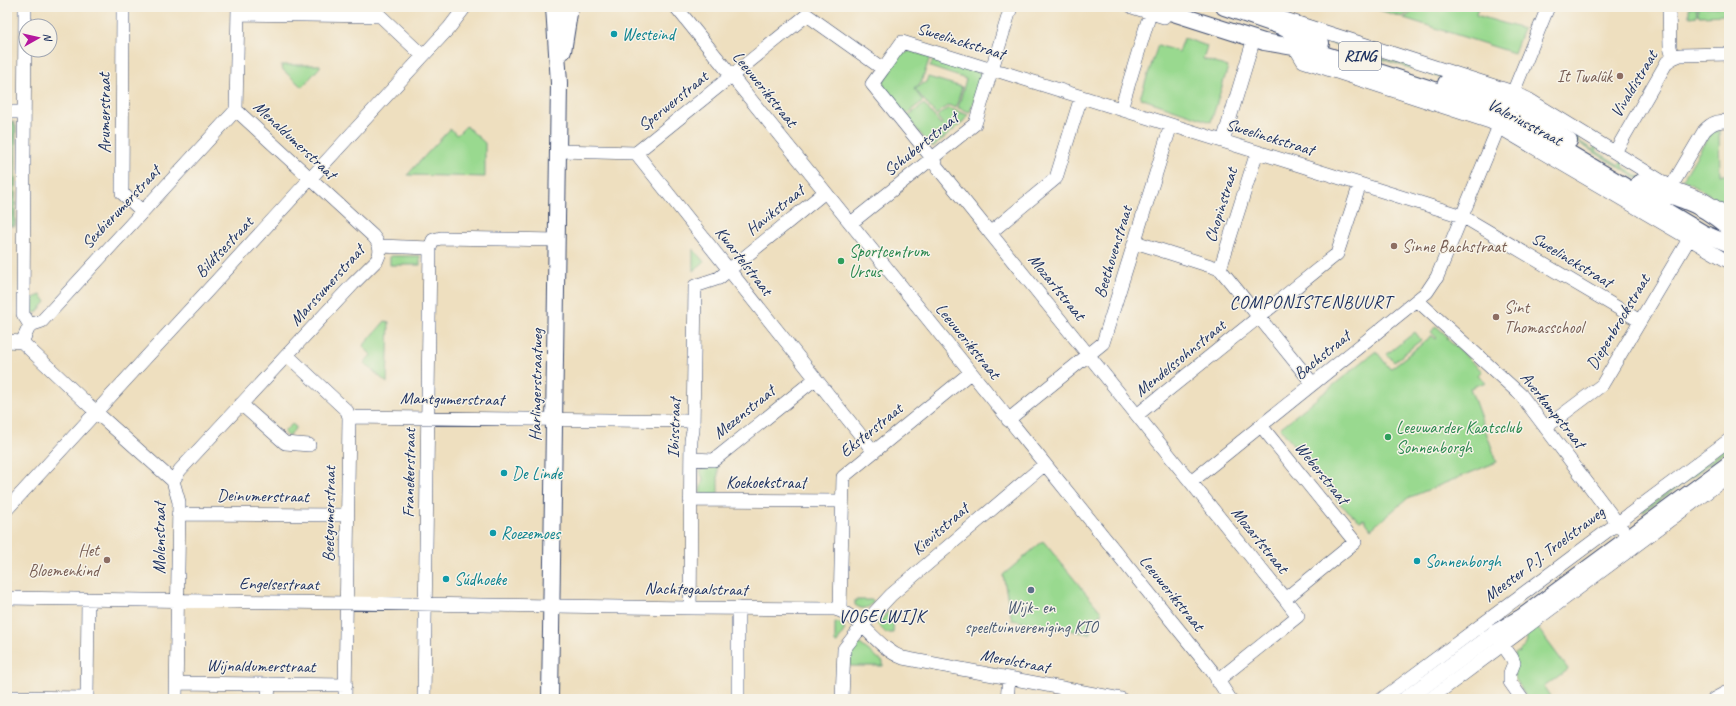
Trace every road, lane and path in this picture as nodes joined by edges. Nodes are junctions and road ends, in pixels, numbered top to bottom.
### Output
1 (25, 7) edge
2 (123, 7) edge
3 (465, 7) edge
4 (554, 7) edge
5 (570, 7) edge
6 (676, 7) edge
7 (1011, 7) edge
8 (1132, 7) edge
9 (1224, 7) edge
10 (1248, 7) edge
11 (1548, 7) edge
12 (1669, 7) edge
13 (1152, 9) edge
14 (238, 11) edge
15 (376, 11) edge
16 (807, 11) edge
17 (1264, 20) junction
18 (1256, 41) junction
19 (1294, 46) junction
20 (1729, 54) edge
21 (423, 56) junction
22 (1673, 58) junction
23 (883, 69) junction
24 (992, 70) junction
25 (559, 71) junction
26 (731, 75) junction
27 (1507, 96) junction
28 (1081, 97) junction
29 (1485, 106) junction
30 (1121, 109) junction
31 (236, 110) junction
32 (7, 112) edge
33 (24, 112) junction
34 (1547, 117) junction
35 (1729, 121) edge
36 (1171, 125) junction
37 (1499, 126) junction
38 (1223, 141) junction
39 (558, 151) junction
40 (1257, 152) junction
41 (1615, 152) junction
42 (636, 153) junction
43 (932, 158) junction
44 (311, 179) junction
45 (1360, 184) junction
46 (1670, 187) junction
47 (825, 192) junction
48 (1687, 199) junction
49 (142, 211) junction
50 (1670, 212) junction
51 (1729, 215) edge
52 (1462, 216) junction
53 (851, 223) junction
54 (1729, 228) edge
55 (990, 233) junction
56 (1689, 238) junction
57 (557, 240) junction
58 (1135, 242) junction
59 (1710, 243) junction
60 (1729, 244) edge
61 (380, 246) junction
62 (430, 248) junction
63 (1729, 262) edge
64 (1220, 269) junction
65 (729, 270) junction
66 (1418, 301) junction
67 (1259, 317) junction
68 (1640, 321) junction
69 (30, 325) junction
70 (7, 341) edge
71 (22, 342) junction
72 (287, 355) junction
73 (1088, 355) junction
74 (970, 373) junction
75 (815, 379) junction
76 (1313, 384) junction
77 (241, 404) junction
78 (96, 412) junction
79 (1137, 415) junction
80 (349, 417) junction
81 (428, 417) junction
82 (554, 419) junction
83 (1008, 420) junction
84 (693, 421) junction
85 (1262, 427) junction
86 (1546, 427) junction
87 (1729, 440) edge
88 (309, 445) dead end
89 (874, 452) junction
90 (1729, 452) edge
91 (691, 460) junction
92 (1045, 464) junction
93 (1729, 464) edge
94 (1729, 476) edge
95 (173, 481) junction
96 (1191, 482) junction
97 (690, 500) junction
98 (842, 501) junction
99 (7, 509) edge
100 (178, 514) junction
101 (347, 515) junction
102 (1626, 535) junction
103 (7, 598) edge
104 (88, 599) junction
105 (1285, 599) junction
106 (177, 601) junction
107 (347, 603) junction
108 (425, 603) junction
109 (551, 605) junction
110 (690, 608) junction
111 (738, 608) junction
112 (840, 610) junction
113 (862, 626) junction
114 (1499, 639) junction
115 (1009, 678) junction
116 (1217, 681) junction
117 (176, 683) junction
118 (269, 684) junction
119 (346, 685) junction
120 (1729, 691) edge
121 (7, 697) edge
122 (1227, 698) edge
123 (87, 699) edge
124 (176, 699) edge
125 (268, 699) edge
126 (345, 699) edge
127 (424, 699) edge
128 (550, 699) edge
129 (738, 699) edge
130 (842, 699) edge
131 (1007, 699) edge
132 (1121, 699) edge
133 (1382, 699) edge
134 (1406, 699) edge
135 (1430, 699) edge
136 (1522, 699) edge
137 (1714, 699) edge

1 - 33 street
2 - 49 street, Arumerstraat
3 - 21 street, Bildtsestraat
4 - 25 main road, Harlingerstraatweg
5 - 25 main road, Harlingerstraatweg
6 - 26 street, Leeuwerikstraat
7 - 24 street, Schubertstraat
8 - 13 street, Valeriusstraat
9 - 17 main road, Valeriusstraat / RING
10 - 27 street, Valeriusstraat
11 - 27 street
12 - 22 street, Vivaldistraat
13 - 18 main road, Valeriusstraat / RING
13 - 30 street
14 - 15 street
14 - 31 street, Menaldumerstraat
15 - 21 street
16 - 23 street
16 - 26 street, Sperwerstraat
17 - 18 main road
17 - 27 main road, Valeriusstraat / RING
18 - 19 main road, Valeriusstraat / RING
18 - 38 street
19 - 29 main road, Valeriusstraat / RING
19 - 37 street, Valeriusstraat
20 - 22 street
21 - 44 street, Bildtsestraat
22 - 41 street, Vivaldistraat
23 - 24 street, Sweelinckstraat
23 - 43 street, Mozartstraat
24 - 28 street, Sweelinckstraat
24 - 43 street, Schubertstraat
25 - 39 main road, Harlingerstraatweg
26 - 42 street, Sperwerstraat
26 - 47 street, Leeuwerikstraat
27 - 29 main road, Valeriusstraat
27 - 34 main road, Valeriusstraat / RING
28 - 30 street, Sweelinckstraat
28 - 55 street
29 - 50 main road, Valeriusstraat / RING
30 - 36 street, Sweelinckstraat
31 - 44 street, Menaldumerstraat
31 - 49 street, Sexbierumerstraat
32 - 33 street
33 - 69 street
34 - 41 street, Valeriusstraat
34 - 48 main road, Valeriusstraat / RING
35 - 46 street
36 - 38 street, Sweelinckstraat
36 - 58 street, Beethovenstraat
37 - 52 street, Bachstraat
37 - 56 street, Valeriusstraat
38 - 40 street, Sweelinckstraat
39 - 42 street
39 - 57 main road, Harlingerstraatweg
40 - 45 street, Sweelinckstraat
40 - 64 street, Chopinstraat
41 - 46 street, Valeriusstraat
42 - 65 street, Kwartelstraat
43 - 53 street, Schubertstraat
43 - 55 street, Mozartstraat
44 - 61 street, Menaldumerstraat
44 - 78 street, Bildtsestraat
45 - 52 street, Sweelinckstraat
45 - 67 street, Mendelssohnstraat
46 - 48 street, Valeriusstraat
47 - 53 street, Leeuwerikstraat
47 - 65 street, Havikstraat
48 - 50 main road, Valeriusstraat
48 - 51 street, Valeriusstraat
48 - 54 main road, Valeriusstraat / RING
49 - 69 street, Sexbierumerstraat
50 - 59 main road, Valeriusstraat / RING
52 - 66 street, Bachstraat
52 - 68 street, Sweelinckstraat
53 - 74 street, Leeuwerikstraat
55 - 73 street, Mozartstraat
56 - 59 street, Valeriusstraat
56 - 68 street, Diepenbrockstraat
57 - 62 street
57 - 82 main road, Harlingerstraatweg
58 - 64 street
58 - 73 street, Beethovenstraat
59 - 60 main road, Valeriusstraat / RING
59 - 63 street, Valeriusstraat
61 - 62 street, Marssumerstraat
61 - 72 street, Marssumerstraat
62 - 81 street, Franekerstraat
64 - 67 street
65 - 75 street, Kwartelstraat
65 - 84 street, Ibisstraat
66 - 76 street, Bachstraat
66 - 86 street, Averkampstraat
67 - 76 street
67 - 79 street, Mendelssohnstraat
68 - 86 street, Diepenbrockstraat
69 - 71 street
70 - 71 street
71 - 78 street, Molenstraat
72 - 77 street, Marssumerstraat
72 - 80 street
73 - 79 street, Mozartstraat
73 - 83 street, Beethovenstraat
74 - 83 street, Leeuwerikstraat
74 - 89 street, Eksterstraat
75 - 89 street, Kwartelstraat
75 - 91 street, Mezenstraat
76 - 85 street, Bachstraat
77 - 88 street
77 - 95 street, Marssumerstraat
78 - 95 street, Molenstraat
78 - 99 street, Bildtsestraat
79 - 96 street, Mozartstraat
80 - 81 street, Mantgumerstraat
80 - 101 street, Beetgumerstraat
81 - 82 street, Mantgumerstraat
81 - 108 street, Franekerstraat
82 - 84 street, Mantgumerstraat
82 - 109 main road, Harlingerstraatweg
83 - 92 street, Leeuwerikstraat
84 - 91 street, Ibisstraat
85 - 96 street, Bachstraat
85 - 105 street, Weberstraat
86 - 102 street, Averkampstraat
87 - 102 street, Meester P.J. Troelstraweg
89 - 98 street, Eksterstraat
90 - 102 main road, Meester P.J. Troelstraweg
91 - 97 street, Ibisstraat
92 - 113 street, Kievitstraat
92 - 116 street, Leeuwerikstraat
93 - 102 main road, Meester P.J. Troelstraweg
94 - 102 street, Meester P.J. Troelstraweg
95 - 100 street, Molenstraat
96 - 105 street, Mozartstraat
97 - 98 street, Koekoekstraat
97 - 110 street, Ibisstraat
98 - 112 street, Eksterstraat
100 - 101 street, Deinumerstraat
100 - 106 street, Molenstraat
101 - 107 street, Beetgumerstraat
102 - 114 main road, Meester P.J. Troelstraweg
102 - 133 street, Meester P.J. Troelstraweg
103 - 104 street, Engelsestraat
104 - 106 street, Engelsestraat
104 - 123 street
105 - 116 street, Mozartstraat
106 - 107 street, Engelsestraat
106 - 117 street, Molenstraat
107 - 108 street, Engelsestraat
107 - 119 street, Beetgumerstraat
108 - 109 street, Engelsestraat
108 - 127 street, Franekerstraat
109 - 110 street, Nachtegaalstraat
109 - 128 main road, Harlingerstraatweg
110 - 111 street, Nachtegaalstraat
111 - 112 street, Nachtegaalstraat
111 - 129 street
112 - 113 street, Merelstraat
113 - 115 street, Merelstraat
113 - 130 street, Kievitstraat
114 - 134 main road, Meester P.J. Troelstraweg
114 - 135 street, Meester P.J. Troelstraweg
114 - 136 street
115 - 131 street
115 - 132 street, Merelstraat
116 - 122 street, Leeuwerikstraat
117 - 118 street, Wijnaldumerstraat
117 - 124 street, Molenstraat
118 - 119 street, Wijnaldumerstraat
118 - 125 street
119 - 126 street, Beetgumerstraat
120 - 137 street
121 - 123 street

